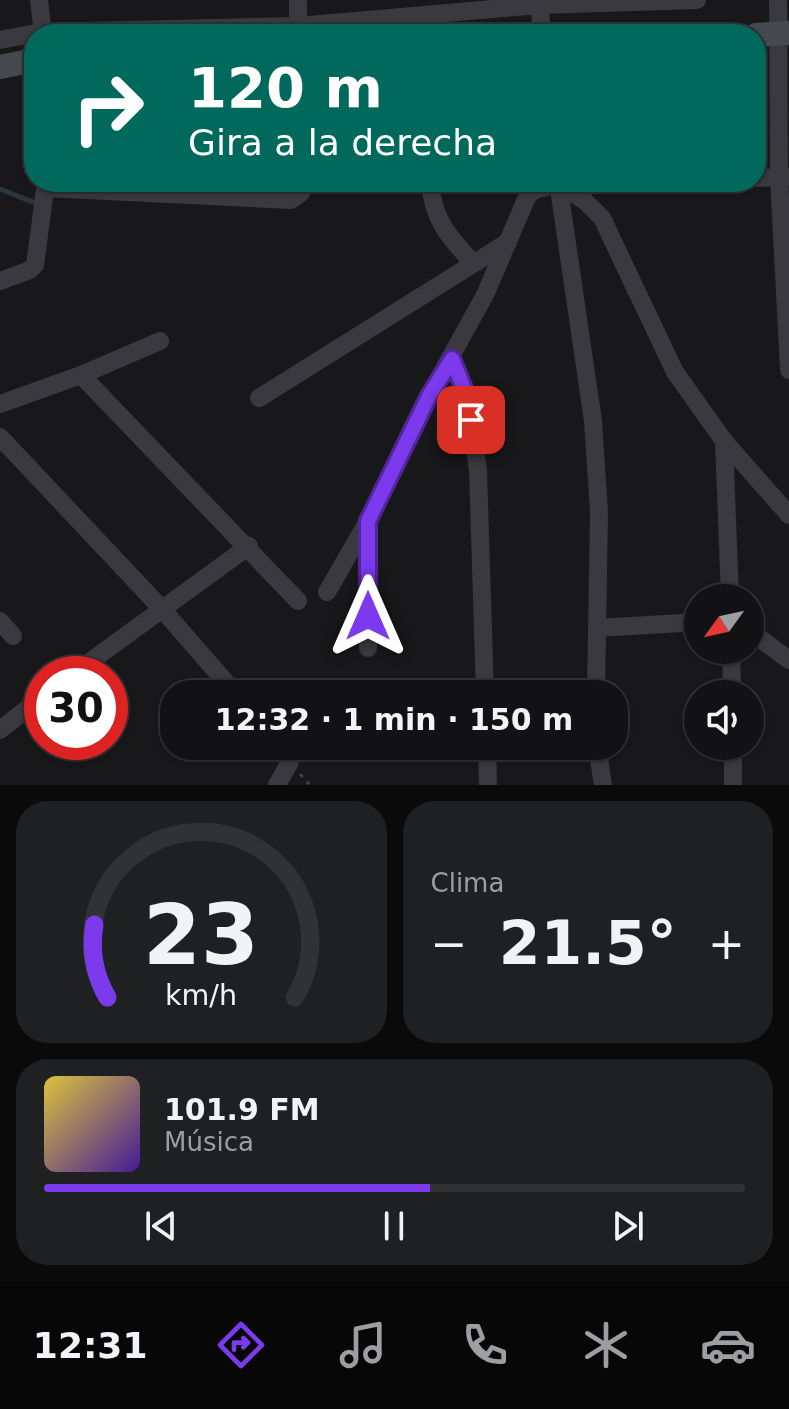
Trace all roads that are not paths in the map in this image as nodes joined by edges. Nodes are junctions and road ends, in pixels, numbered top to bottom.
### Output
1 (39, 0) edge
2 (298, 0) edge
3 (697, 0) edge
4 (778, 0) edge
5 (539, 3) edge
6 (42, 24) edge
7 (298, 24) edge
8 (352, 24) edge
9 (541, 24) edge
10 (775, 34) edge
11 (24, 36) edge
12 (0, 40) edge
13 (24, 62) edge
14 (0, 67) edge
15 (784, 177) edge
16 (45, 192) edge
17 (160, 192) edge
18 (301, 192) edge
19 (432, 192) edge
20 (532, 192) edge
21 (559, 192) edge
22 (572, 192) edge
23 (508, 242) junction
24 (472, 262) junction
25 (0, 281) edge
26 (160, 341) dead end
27 (452, 359) junction
28 (789, 370) edge
29 (81, 375) junction
30 (259, 398) dead end
31 (0, 404) edge
32 (0, 437) edge
33 (724, 441) junction
34 (789, 515) edge
35 (368, 521) junction
36 (249, 546) junction
37 (729, 584) edge
38 (327, 592) dead end
39 (298, 601) dead end
40 (162, 609) junction
41 (0, 621) edge
42 (684, 623) edge
43 (598, 628) junction
44 (13, 636) dead end
45 (764, 641) edge
46 (368, 648) dead end
47 (98, 656) edge
48 (789, 660) edge
49 (224, 680) edge
50 (485, 680) edge
51 (596, 680) edge
52 (24, 711) edge
53 (0, 730) edge
54 (487, 760) edge
55 (599, 760) edge
56 (733, 760) edge
57 (290, 762) dead end
58 (277, 785) edge
59 (488, 785) edge
60 (603, 785) edge
61 (733, 785) edge

1 - 6 street
2 - 7 street
3 - 5 street
4 - 10 street
5 - 8 street
5 - 9 street
10 - 15 street
11 - 12 street
13 - 14 street
15 - 28 street
16 - 25 street
17 - 18 street
19 - 24 street
20 - 23 street
21 - 43 street
22 - 33 street
23 - 24 street
23 - 27 street
24 - 30 street
26 - 29 street
27 - 35 street
27 - 50 street
29 - 31 street
29 - 36 street
32 - 40 street
33 - 34 street
33 - 37 street
35 - 38 street
35 - 46 street
36 - 39 street
36 - 40 street
40 - 47 street
40 - 49 street
41 - 44 street
42 - 43 street
43 - 51 street
45 - 48 street
52 - 53 street
54 - 59 street
55 - 60 street
56 - 61 street
57 - 58 street

